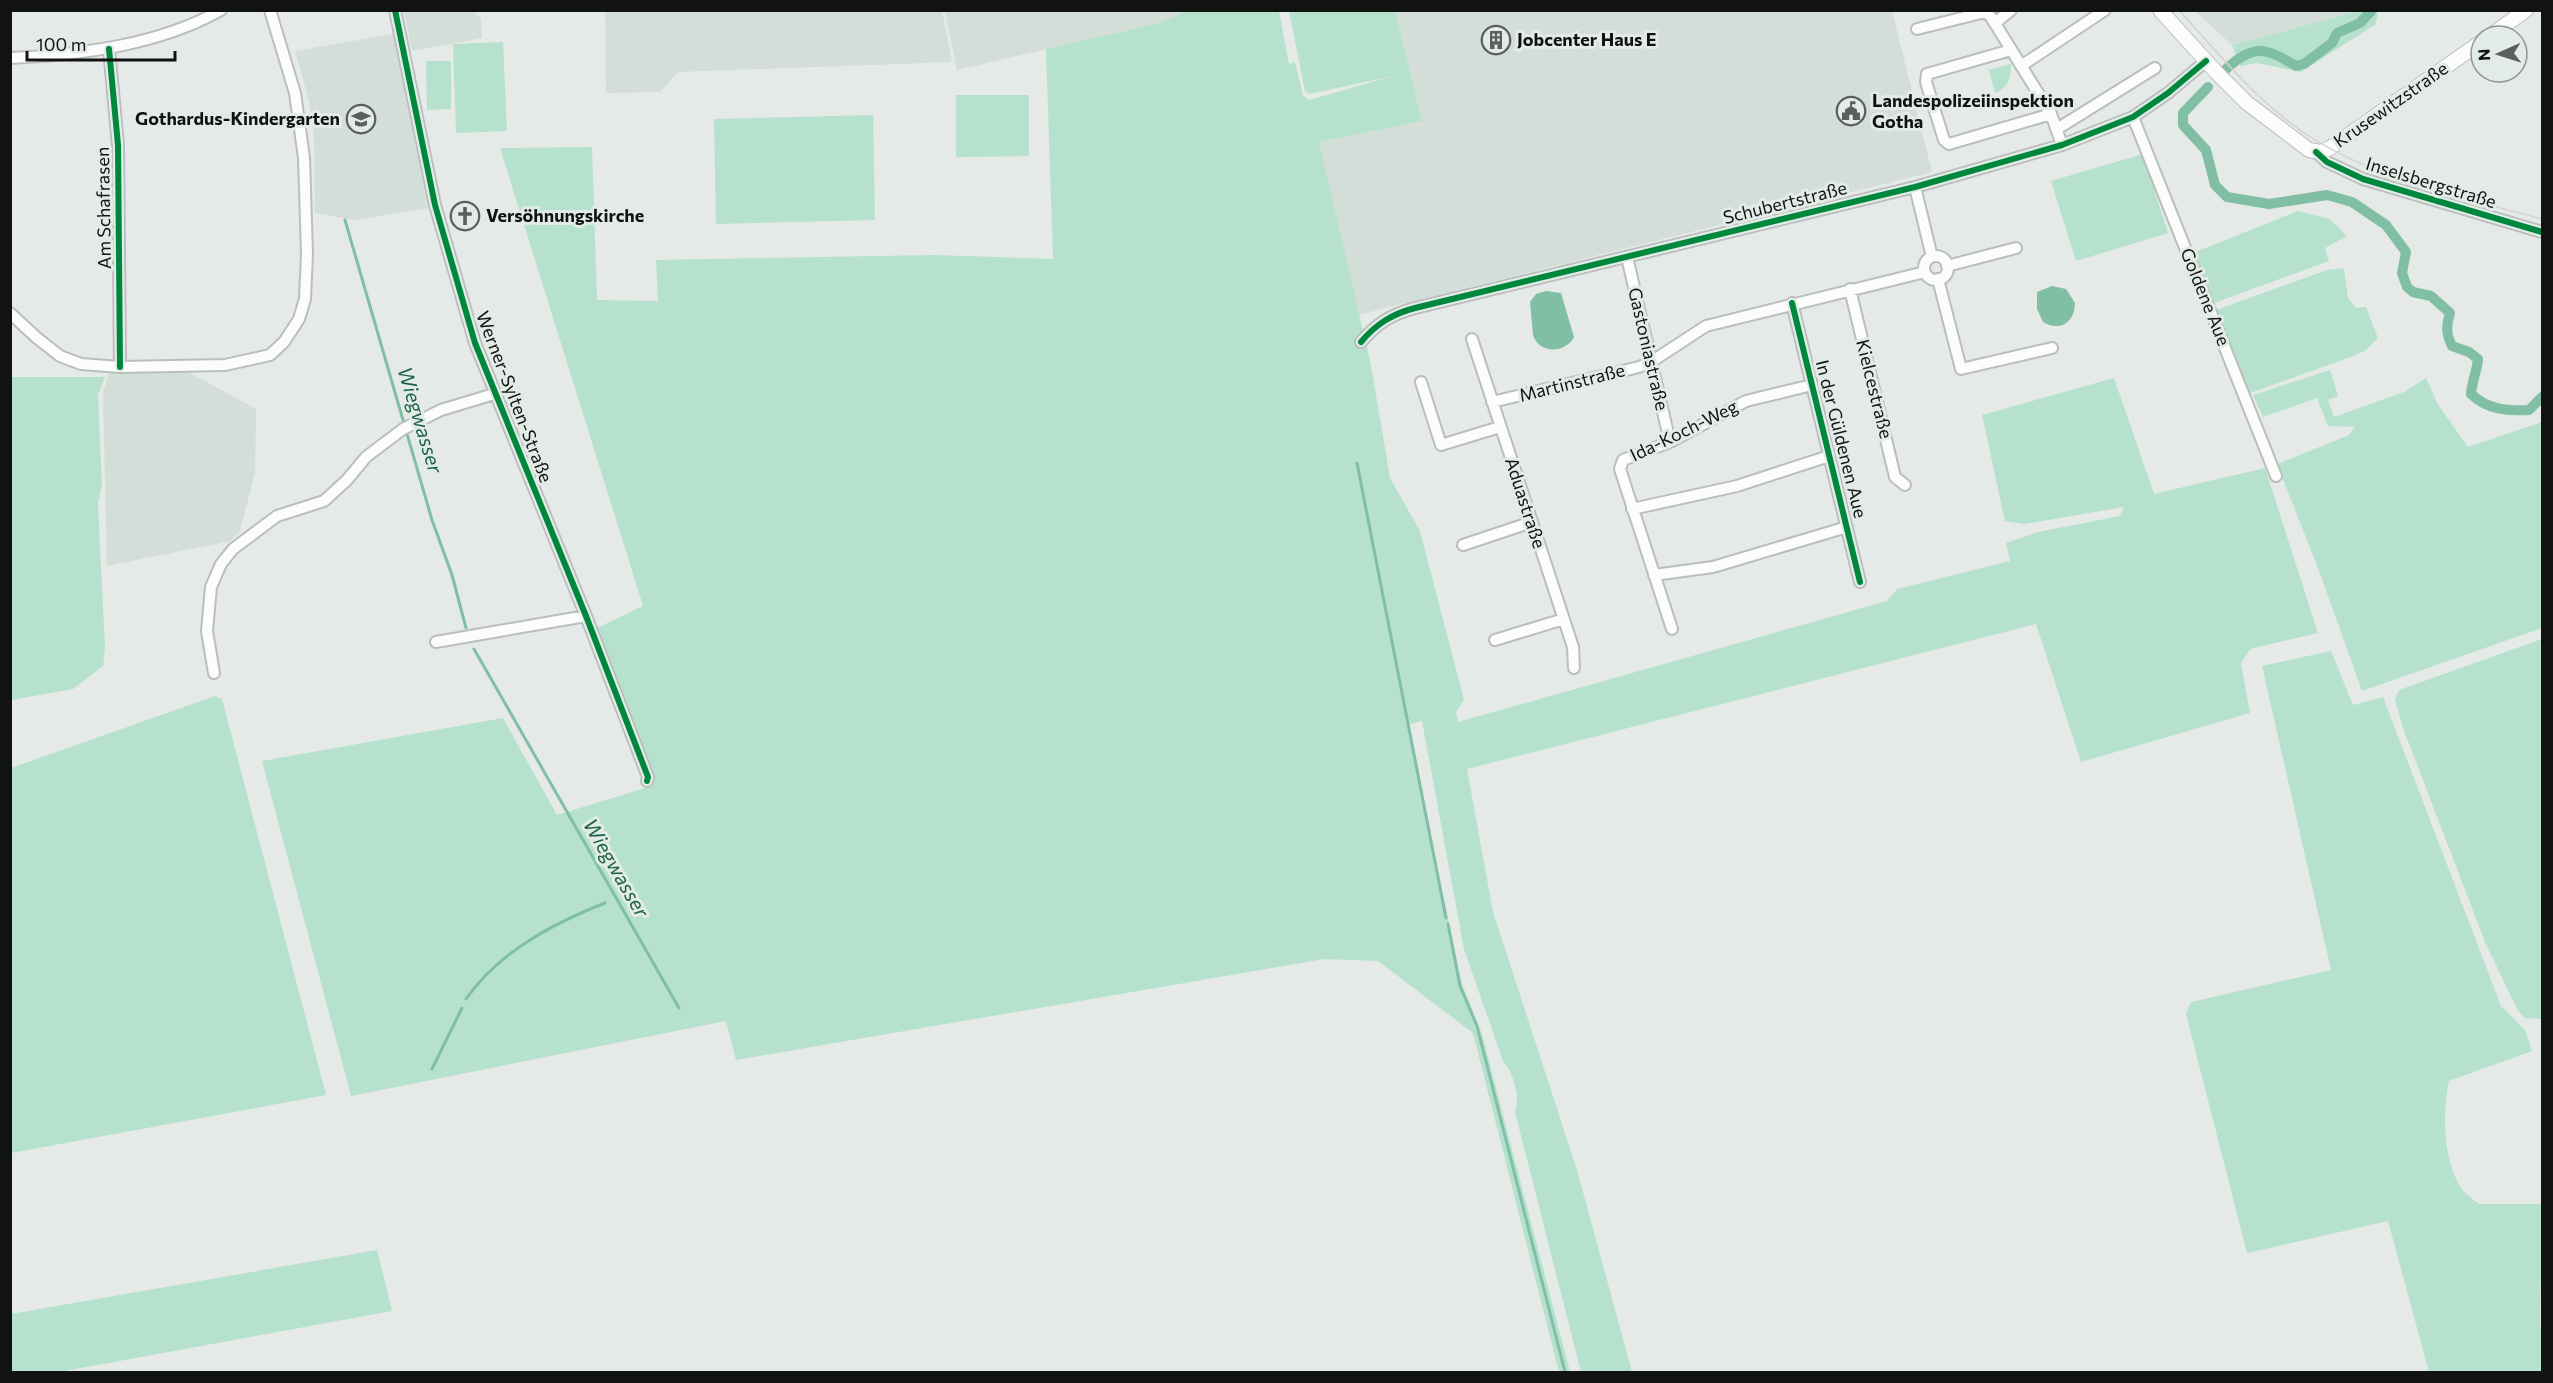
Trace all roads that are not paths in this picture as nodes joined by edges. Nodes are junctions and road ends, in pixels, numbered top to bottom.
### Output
1 (221, 10) edge
2 (270, 10) edge
3 (395, 10) edge
4 (2011, 10) edge
5 (2105, 10) edge
6 (2160, 10) edge
7 (2526, 10) edge
8 (1995, 23) junction
9 (2507, 24) edge
10 (1917, 28) dead end
11 (109, 49) junction
12 (2011, 50) junction
13 (2469, 50) edge
14 (10, 58) edge
15 (2206, 61) junction
16 (2021, 66) junction
17 (2155, 68) dead end
18 (2050, 114) junction
19 (2133, 117) junction
20 (2057, 129) junction
21 (2062, 145) junction
22 (2316, 152) junction
23 (1915, 187) junction
24 (2542, 232) edge
25 (2016, 248) dead end
26 (1627, 256) junction
27 (1932, 257) junction
28 (1947, 266) junction
29 (1925, 272) junction
30 (1938, 279) junction
31 (1850, 289) junction
32 (1792, 303) junction
33 (10, 313) edge
34 (1472, 339) dead end
35 (1361, 342) dead end
36 (2052, 348) dead end
37 (1651, 362) junction
38 (120, 367) junction
39 (1421, 382) dead end
40 (1812, 385) junction
41 (494, 394) junction
42 (1492, 402) junction
43 (1500, 427) junction
44 (1670, 442) junction
45 (1829, 456) junction
46 (2276, 476) dead end
47 (1905, 485) dead end
48 (1632, 509) junction
49 (1532, 522) junction
50 (1847, 527) junction
51 (1463, 545) dead end
52 (1654, 575) junction
53 (1860, 582) dead end
54 (586, 616) junction
55 (1564, 619) junction
56 (1672, 629) dead end
57 (1495, 640) dead end
58 (436, 642) dead end
59 (1574, 668) dead end
60 (214, 673) dead end
61 (647, 782) dead end

1 - 11 street
2 - 38 street
3 - 41 street, Werner-Sylten-Straße
4 - 8 street
5 - 16 street
6 - 15 main road, Krusewitzstraße
7 - 9 main road
8 - 10 street
8 - 12 street
11 - 14 street
11 - 38 street, Am Schafrasen
12 - 16 street
12 - 18 street
13 - 22 main road, Krusewitzstraße
15 - 19 street, Schubertstraße
15 - 22 main road, Krusewitzstraße
16 - 18 street
17 - 20 street
18 - 20 street
19 - 21 street, Schubertstraße
19 - 46 street, Goldene Aue
20 - 21 street
21 - 23 street, Schubertstraße
22 - 24 street, Inselsbergstraße
23 - 26 street, Schubertstraße
23 - 27 street
25 - 28 street
26 - 35 street, Schubertstraße
26 - 37 street, Gastoniastraße
27 - 28 street
27 - 29 street
28 - 30 street
29 - 30 street
29 - 31 street, Martinstraße
30 - 36 street
31 - 32 street, Martinstraße
31 - 47 street, Kielcestraße
32 - 37 street, Martinstraße
32 - 40 street, In der Güldenen Aue
33 - 38 street
34 - 42 street, Aduastraße
37 - 42 street, Martinstraße
37 - 44 street, Gastoniastraße
39 - 43 street
40 - 44 street, Ida-Koch-Weg
40 - 45 street, In der Güldenen Aue
41 - 54 street, Werner-Sylten-Straße
41 - 60 street
42 - 43 street, Aduastraße
43 - 49 street, Aduastraße
44 - 48 street, Ida-Koch-Weg
45 - 48 street
45 - 50 street, In der Güldenen Aue
48 - 52 street, Ida-Koch-Weg
49 - 51 street
49 - 55 street, Aduastraße
50 - 52 street
50 - 53 street, In der Güldenen Aue
52 - 56 street, Ida-Koch-Weg
54 - 58 street
54 - 61 street, Werner-Sylten-Straße
55 - 57 street
55 - 59 street, Aduastraße

